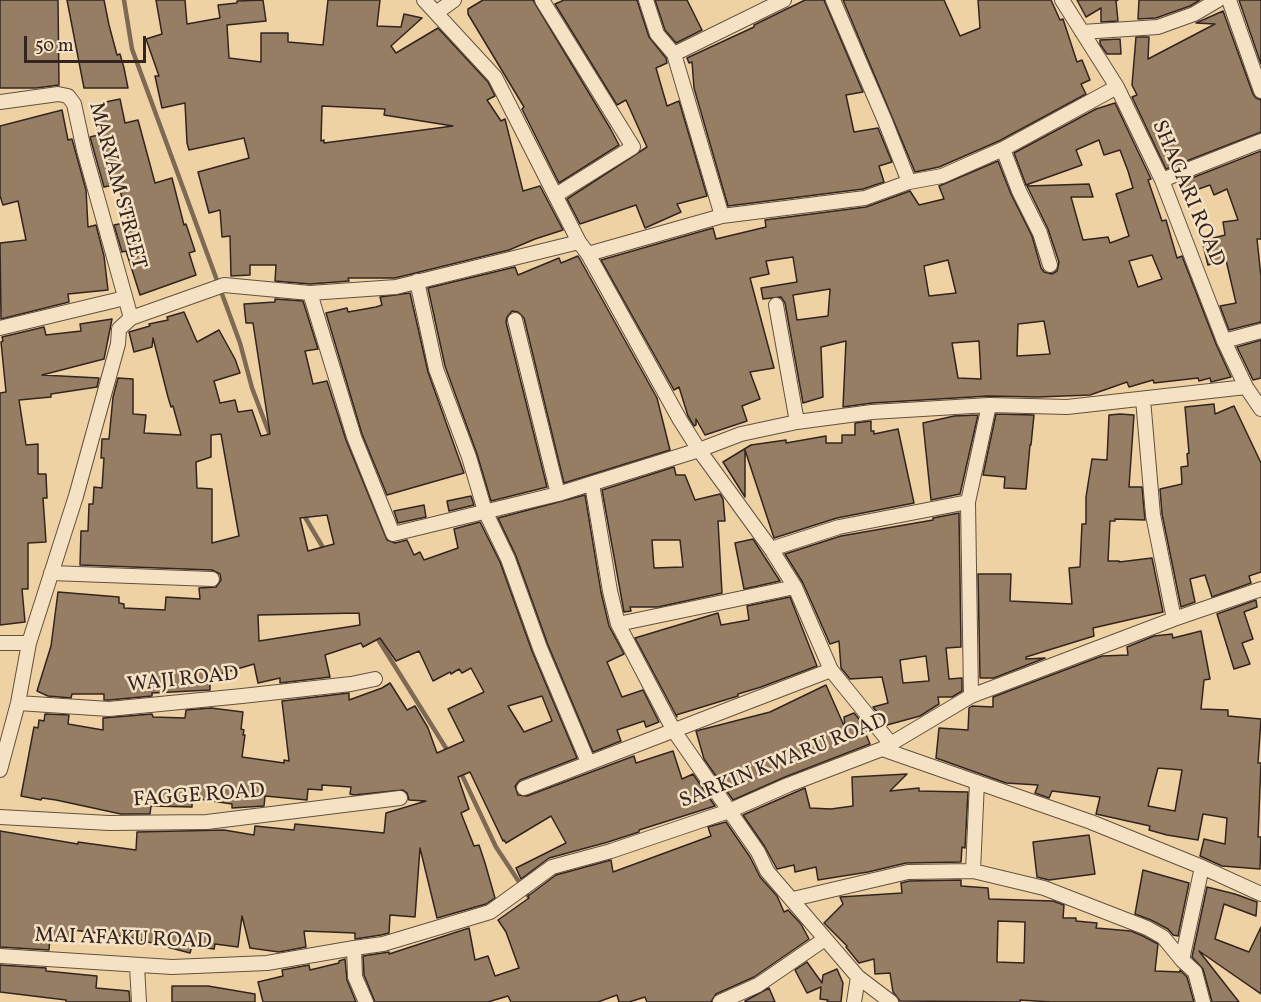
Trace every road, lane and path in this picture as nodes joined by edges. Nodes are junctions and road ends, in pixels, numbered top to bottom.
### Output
1 (424, 0) edge
2 (454, 0) edge
3 (542, 0) edge
4 (646, 0) edge
5 (833, 0) edge
6 (1062, 0) edge
7 (1218, 0) edge
8 (1229, 0) edge
9 (780, 1) edge
10 (436, 13) junction
11 (1082, 32) junction
12 (674, 54) junction
13 (1117, 87) junction
14 (1261, 91) edge
15 (0, 102) edge
16 (1261, 141) edge
17 (1003, 149) junction
18 (1162, 180) junction
19 (909, 182) junction
20 (556, 195) junction
21 (722, 216) junction
22 (579, 242) junction
23 (588, 254) junction
24 (1050, 265) dead end
25 (417, 281) junction
26 (310, 292) junction
27 (125, 298) junction
28 (776, 305) dead end
29 (131, 318) junction
30 (515, 320) dead end
31 (0, 328) edge
32 (1261, 331) edge
33 (1224, 341) junction
34 (1246, 387) junction
35 (1143, 399) junction
36 (989, 405) junction
37 (1261, 409) edge
38 (797, 422) junction
39 (699, 450) junction
40 (592, 484) junction
41 (558, 494) junction
42 (968, 502) junction
43 (485, 511) junction
44 (771, 549) junction
45 (51, 573) junction
46 (212, 579) dead end
47 (795, 586) junction
48 (1261, 589) edge
49 (1174, 619) junction
50 (618, 624) junction
51 (0, 643) edge
52 (29, 643) junction
53 (831, 670) junction
54 (375, 679) dead end
55 (971, 696) junction
56 (18, 703) junction
57 (674, 731) junction
58 (886, 746) junction
59 (588, 762) junction
60 (0, 770) edge
61 (977, 782) junction
62 (524, 788) dead end
63 (400, 798) dead end
64 (729, 811) junction
65 (0, 817) edge
66 (552, 867) joint
67 (1202, 867) junction
68 (973, 870) junction
69 (1261, 894) edge
70 (793, 899) junction
71 (825, 939) junction
72 (354, 948) junction
73 (0, 956) edge
74 (1182, 960) junction
75 (137, 966) junction
76 (858, 977) junction
77 (139, 1002) edge
78 (366, 1002) edge
79 (720, 1002) edge
80 (854, 1002) edge
81 (891, 1002) edge
82 (1203, 1002) edge

1 - 10 street
2 - 10 street
3 - 20 street
4 - 12 street
5 - 19 street
6 - 11 street, SHAGARI ROAD
7 - 11 street
8 - 14 street
9 - 12 street
10 - 20 street
11 - 13 street, SHAGARI ROAD
12 - 21 street
13 - 17 street
13 - 18 street, SHAGARI ROAD
15 - 27 street, MARYAM STREET
16 - 18 street
17 - 19 street
17 - 24 street
18 - 33 street, SHAGARI ROAD
19 - 21 street
20 - 22 street
21 - 23 street
22 - 23 street
22 - 25 street
23 - 39 street
25 - 26 street
25 - 43 street
26 - 29 street
26 - 43 street
27 - 29 street, MARYAM STREET
27 - 31 street
28 - 38 street
29 - 45 street
30 - 41 street
32 - 33 street
33 - 34 street, SHAGARI ROAD
34 - 35 street
34 - 37 street, SHAGARI ROAD
35 - 36 street
35 - 49 street
36 - 38 street
36 - 42 street
38 - 39 street
39 - 40 street
39 - 44 street
40 - 41 street
40 - 50 street
41 - 43 street
42 - 44 street
42 - 55 street
43 - 59 street
44 - 47 street
45 - 46 street
45 - 52 street
47 - 50 street
47 - 53 street
48 - 49 street, SARKIN KWARU ROAD
49 - 55 street, SARKIN KWARU ROAD
50 - 57 street
51 - 52 street
52 - 56 street
53 - 57 street
53 - 58 street
54 - 56 street, WAJI ROAD
55 - 58 street, SARKIN KWARU ROAD
56 - 60 street
57 - 59 street
57 - 64 street
58 - 61 street
58 - 64 street, SARKIN KWARU ROAD
59 - 62 street
61 - 67 street
61 - 68 street
63 - 65 street, FAGGE ROAD
64 - 66 street, SARKIN KWARU ROAD
64 - 70 street
66 - 72 street, MAI AFAKU ROAD
67 - 69 street
67 - 74 street
68 - 70 street
68 - 74 street
70 - 71 street
71 - 76 street
71 - 79 street
72 - 75 street, MAI AFAKU ROAD
72 - 78 street
73 - 75 street, MAI AFAKU ROAD
74 - 82 street
75 - 77 street
76 - 80 street
76 - 81 street

